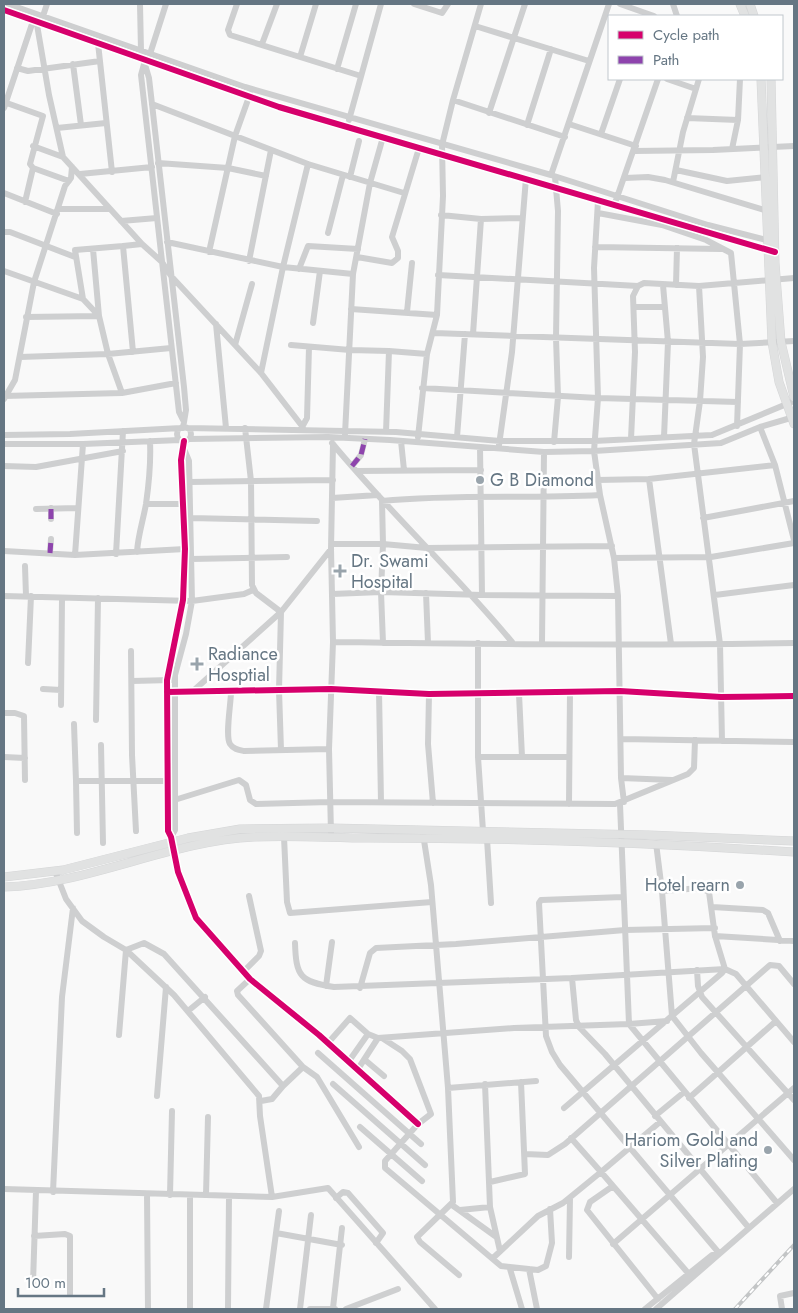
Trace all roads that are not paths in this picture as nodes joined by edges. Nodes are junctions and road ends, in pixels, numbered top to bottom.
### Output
1 (8, 4) edge
2 (47, 4) edge
3 (140, 4) edge
4 (166, 4) edge
5 (237, 4) edge
6 (277, 4) edge
7 (316, 4) edge
8 (356, 4) edge
9 (381, 4) edge
10 (414, 4) edge
11 (448, 4) edge
12 (481, 4) edge
13 (525, 4) edge
14 (609, 4) edge
15 (620, 4) edge
16 (4, 10) edge
17 (36, 13) junction
18 (651, 15) edge
19 (43, 16) junction
20 (35, 22) junction
21 (475, 26) junction
22 (601, 28) junction
23 (608, 30) edge
24 (513, 38) junction
25 (98, 43) junction
26 (262, 44) junction
27 (551, 49) junction
28 (141, 51) junction
29 (150, 54) junction
30 (300, 57) junction
31 (100, 61) junction
32 (143, 61) junction
33 (589, 61) junction
34 (73, 64) junction
35 (17, 68) junction
36 (44, 68) junction
37 (338, 69) junction
38 (361, 76) junction
39 (620, 80) edge
40 (658, 80) edge
41 (670, 80) edge
42 (699, 80) edge
43 (740, 80) edge
44 (761, 80) edge
45 (771, 80) edge
46 (696, 88) junction
47 (253, 89) junction
48 (249, 96) junction
49 (453, 100) junction
50 (4, 104) edge
51 (152, 104) junction
52 (489, 113) junction
53 (350, 118) junction
54 (687, 118) junction
55 (738, 120) junction
56 (106, 123) junction
57 (569, 124) junction
58 (527, 125) junction
59 (81, 126) junction
60 (347, 126) junction
61 (56, 128) junction
62 (601, 134) junction
63 (235, 136) junction
64 (564, 137) junction
65 (383, 138) junction
66 (359, 141) dead end
67 (442, 145) junction
68 (34, 146) junction
69 (794, 146) edge
70 (764, 147) junction
71 (773, 147) junction
72 (420, 148) junction
73 (635, 148) junction
74 (732, 149) junction
75 (271, 150) junction
76 (680, 150) junction
77 (442, 154) junction
78 (64, 157) junction
79 (308, 164) junction
80 (155, 165) junction
81 (72, 167) junction
82 (33, 168) junction
83 (228, 168) junction
84 (676, 170) junction
85 (112, 172) junction
86 (80, 174) junction
87 (266, 176) junction
88 (346, 176) junction
89 (553, 176) junction
90 (767, 177) junction
91 (526, 178) junction
92 (625, 178) junction
93 (69, 181) junction
94 (673, 182) junction
95 (370, 183) junction
96 (556, 188) junction
97 (4, 193) edge
98 (404, 193) junction
99 (619, 196) junction
100 (598, 201) junction
101 (25, 202) junction
102 (614, 206) junction
103 (110, 209) junction
104 (768, 211) junction
105 (58, 212) junction
106 (598, 213) junction
107 (441, 216) junction
108 (157, 218) junction
109 (522, 218) junction
110 (481, 219) junction
111 (121, 221) junction
112 (4, 232) edge
113 (328, 233) dead end
114 (771, 241) junction
115 (167, 242) junction
116 (142, 244) junction
117 (45, 246) junction
118 (124, 246) junction
119 (595, 247) junction
120 (677, 248) junction
121 (93, 249) junction
122 (358, 249) junction
123 (722, 249) junction
124 (772, 251) junction
125 (209, 252) junction
126 (75, 257) junction
127 (357, 257) junction
128 (249, 261) junction
129 (162, 262) junction
130 (412, 263) dead end
131 (283, 267) junction
132 (299, 269) junction
133 (4, 271) edge
134 (320, 271) junction
135 (353, 274) junction
136 (438, 275) junction
137 (171, 276) junction
138 (477, 278) junction
139 (794, 278) edge
140 (517, 280) junction
141 (773, 281) junction
142 (34, 282) junction
143 (558, 282) junction
144 (594, 282) junction
145 (252, 284) dead end
146 (663, 284) junction
147 (736, 284) junction
148 (676, 285) junction
149 (638, 286) junction
150 (699, 286) junction
151 (83, 299) junction
152 (634, 307) junction
153 (664, 308) junction
154 (351, 309) junction
155 (407, 312) junction
156 (438, 315) junction
157 (99, 316) junction
158 (26, 317) junction
159 (313, 323) dead end
160 (216, 324) junction
161 (434, 333) junction
162 (465, 334) junction
163 (473, 334) junction
164 (513, 337) junction
165 (556, 338) junction
166 (597, 340) junction
167 (794, 341) edge
168 (635, 342) junction
169 (668, 342) junction
170 (703, 342) junction
171 (776, 342) junction
172 (740, 344) junction
173 (235, 345) junction
174 (291, 345) dead end
175 (171, 348) junction
176 (310, 348) junction
177 (350, 350) junction
178 (389, 351) junction
179 (132, 352) junction
180 (108, 354) junction
181 (427, 354) junction
182 (20, 358) junction
183 (261, 373) junction
184 (176, 384) junction
185 (422, 388) junction
186 (462, 390) junction
187 (122, 393) junction
188 (505, 394) junction
189 (558, 396) junction
190 (4, 397) edge
191 (598, 398) junction
192 (632, 400) junction
193 (667, 401) junction
194 (700, 401) junction
195 (792, 401) edge
196 (738, 402) junction
197 (183, 420) junction
198 (794, 420) edge
199 (737, 426) junction
200 (760, 427) junction
201 (184, 428) junction
202 (226, 428) junction
203 (245, 428) junction
204 (301, 428) junction
205 (322, 430) junction
206 (123, 431) junction
207 (386, 432) junction
208 (418, 433) junction
209 (345, 434) junction
210 (4, 435) edge
211 (696, 435) junction
212 (296, 437) junction
213 (328, 437) junction
214 (457, 437) junction
215 (664, 437) junction
216 (246, 438) junction
217 (365, 439) junction
218 (631, 439) junction
219 (184, 440) junction
220 (150, 441) junction
221 (401, 441) junction
222 (500, 441) junction
223 (594, 441) junction
224 (123, 442) junction
225 (554, 442) junction
226 (418, 443) junction
227 (4, 444) edge
228 (83, 444) junction
229 (333, 444) junction
230 (694, 444) junction
231 (480, 447) junction
232 (499, 449) junction
233 (184, 450) junction
234 (123, 451) junction
235 (544, 452) junction
236 (594, 452) junction
237 (82, 459) junction
238 (4, 466) edge
239 (775, 466) junction
240 (355, 469) junction
241 (404, 470) junction
242 (481, 470) junction
243 (697, 475) junction
244 (649, 479) junction
245 (333, 480) junction
246 (597, 480) junction
247 (251, 481) junction
248 (190, 482) junction
249 (600, 495) junction
250 (480, 497) junction
251 (332, 498) junction
252 (380, 498) junction
253 (543, 498) junction
254 (794, 501) edge
255 (785, 503) junction
256 (146, 504) junction
257 (183, 504) junction
258 (51, 508) junction
259 (78, 508) junction
260 (36, 509) dead end
261 (190, 518) junction
262 (250, 518) junction
263 (703, 518) junction
264 (51, 519) dead end
265 (317, 520) dead end
266 (51, 539) dead end
267 (794, 542) edge
268 (383, 544) junction
269 (331, 546) junction
270 (612, 546) junction
271 (544, 547) junction
272 (427, 548) junction
273 (481, 548) junction
274 (184, 549) junction
275 (4, 551) edge
276 (138, 552) junction
277 (50, 554) junction
278 (116, 554) junction
279 (75, 555) junction
280 (250, 557) junction
281 (287, 557) dead end
282 (711, 557) junction
283 (614, 558) junction
284 (191, 559) junction
285 (659, 559) junction
286 (25, 566) dead end
287 (794, 585) edge
288 (253, 590) junction
289 (381, 592) junction
290 (426, 592) junction
291 (332, 594) junction
292 (473, 595) junction
293 (482, 595) junction
294 (543, 595) junction
295 (715, 595) junction
296 (4, 596) edge
297 (28, 596) junction
298 (618, 596) junction
299 (62, 598) junction
300 (98, 598) junction
301 (184, 600) junction
302 (192, 601) junction
303 (281, 612) junction
304 (333, 642) junction
305 (384, 642) junction
306 (512, 642) junction
307 (428, 643) junction
308 (478, 643) junction
309 (542, 643) junction
310 (794, 643) edge
311 (672, 644) junction
312 (720, 644) junction
313 (620, 645) junction
314 (131, 650) dead end
315 (28, 663) dead end
316 (167, 680) junction
317 (174, 680) junction
318 (132, 681) junction
319 (43, 689) dead end
320 (331, 689) junction
321 (61, 690) junction
322 (279, 690) junction
323 (379, 691) junction
324 (620, 691) junction
325 (171, 692) junction
326 (192, 692) junction
327 (231, 692) junction
328 (570, 692) junction
329 (429, 694) junction
330 (480, 694) junction
331 (519, 694) junction
332 (794, 696) edge
333 (721, 697) junction
334 (61, 705) dead end
335 (4, 713) edge
336 (96, 720) dead end
337 (74, 724) dead end
338 (621, 739) junction
339 (695, 740) junction
340 (722, 741) junction
341 (794, 742) edge
342 (102, 745) dead end
343 (329, 749) junction
344 (281, 750) junction
345 (4, 757) edge
346 (478, 757) junction
347 (522, 757) junction
348 (569, 757) junction
349 (25, 758) junction
350 (621, 778) junction
351 (25, 780) dead end
352 (676, 780) junction
353 (76, 781) junction
354 (103, 781) junction
355 (133, 781) junction
356 (168, 781) junction
357 (171, 801) junction
358 (330, 802) junction
359 (381, 802) junction
360 (433, 803) junction
361 (622, 803) junction
362 (480, 804) junction
363 (569, 804) junction
364 (331, 828) junction
365 (136, 831) dead end
366 (483, 831) junction
367 (77, 833) dead end
368 (423, 834) junction
369 (284, 837) junction
370 (332, 837) junction
371 (620, 838) junction
372 (172, 839) junction
373 (487, 839) junction
374 (794, 841) edge
375 (103, 843) dead end
376 (656, 843) junction
377 (173, 852) junction
378 (794, 852) edge
379 (104, 866) junction
380 (59, 871) junction
381 (4, 877) edge
382 (63, 880) junction
383 (4, 887) edge
384 (662, 891) junction
385 (249, 896) dead end
386 (623, 896) junction
387 (432, 902) junction
388 (491, 903) dead end
389 (712, 907) junction
390 (72, 908) junction
391 (715, 928) junction
392 (625, 930) junction
393 (664, 930) junction
394 (715, 936) junction
395 (540, 938) junction
396 (780, 941) junction
397 (794, 941) edge
398 (332, 942) dead end
399 (295, 943) dead end
400 (436, 945) junction
401 (126, 950) junction
402 (725, 968) junction
403 (696, 970) junction
404 (667, 971) junction
405 (244, 972) junction
406 (628, 975) junction
407 (572, 978) junction
408 (250, 979) junction
409 (541, 979) junction
410 (439, 984) junction
411 (794, 984) edge
412 (326, 986) junction
413 (746, 986) junction
414 (166, 987) junction
415 (360, 988) junction
416 (699, 992) junction
417 (205, 997) junction
418 (188, 1011) junction
419 (716, 1012) junction
420 (669, 1018) junction
421 (776, 1021) junction
422 (629, 1024) junction
423 (579, 1026) junction
424 (546, 1027) junction
425 (442, 1033) junction
426 (368, 1034) junction
427 (119, 1035) dead end
428 (687, 1036) junction
429 (380, 1038) junction
430 (642, 1042) junction
431 (794, 1042) edge
432 (328, 1043) junction
433 (746, 1047) junction
434 (318, 1053) dead end
435 (365, 1060) junction
436 (349, 1061) junction
437 (659, 1061) junction
438 (614, 1066) junction
439 (303, 1067) junction
440 (358, 1069) junction
441 (717, 1072) junction
442 (384, 1076) dead end
443 (536, 1081) dead end
444 (521, 1082) junction
445 (334, 1084) dead end
446 (485, 1084) junction
447 (283, 1086) junction
448 (631, 1086) junction
449 (448, 1088) junction
450 (794, 1088) edge
451 (585, 1092) junction
452 (684, 1093) junction
453 (788, 1093) junction
454 (157, 1096) dead end
455 (689, 1098) junction
456 (794, 1100) edge
457 (261, 1101) junction
458 (564, 1108) dead end
459 (172, 1111) dead end
460 (601, 1111) junction
461 (655, 1116) junction
462 (208, 1117) dead end
463 (759, 1118) junction
464 (660, 1122) junction
465 (418, 1124) junction
466 (360, 1127) dead end
467 (409, 1134) junction
468 (572, 1138) junction
469 (400, 1144) junction
470 (421, 1144) dead end
471 (729, 1144) junction
472 (630, 1146) junction
473 (359, 1147) dead end
474 (526, 1154) junction
475 (391, 1155) junction
476 (794, 1160) edge
477 (425, 1165) dead end
478 (699, 1168) junction
479 (601, 1172) junction
480 (422, 1181) dead end
481 (490, 1182) junction
482 (613, 1186) junction
483 (794, 1189) edge
484 (4, 1190) edge
485 (36, 1191) junction
486 (53, 1192) junction
487 (147, 1194) junction
488 (170, 1194) junction
489 (670, 1194) junction
490 (190, 1195) junction
491 (206, 1195) junction
492 (229, 1196) junction
493 (272, 1197) junction
494 (336, 1198) junction
495 (570, 1198) junction
496 (777, 1203) junction
497 (452, 1205) junction
498 (490, 1208) junction
499 (550, 1209) junction
500 (460, 1210) junction
501 (279, 1211) dead end
502 (439, 1214) junction
503 (311, 1215) dead end
504 (642, 1218) junction
505 (342, 1228) dead end
506 (749, 1228) junction
507 (276, 1233) junction
508 (34, 1236) junction
509 (495, 1236) junction
510 (309, 1239) junction
511 (376, 1243) junction
512 (613, 1244) junction
513 (342, 1246) junction
514 (500, 1251) junction
515 (718, 1254) junction
516 (569, 1257) dead end
517 (493, 1258) junction
518 (510, 1269) junction
519 (529, 1269) junction
520 (688, 1274) junction
521 (459, 1276) dead end
522 (33, 1283) dead end
523 (398, 1289) dead end
524 (794, 1293) edge
525 (70, 1294) dead end
526 (658, 1299) junction
527 (148, 1309) edge
528 (190, 1309) edge
529 (228, 1309) edge
530 (266, 1309) edge
531 (300, 1309) edge
532 (310, 1309) edge
533 (335, 1309) edge
534 (346, 1309) edge
535 (435, 1309) edge
536 (522, 1309) edge
537 (537, 1309) edge
538 (645, 1309) edge
539 (656, 1309) edge
540 (782, 1309) edge

1 - 17 street
2 - 19 street
3 - 28 street
4 - 29 street
5 - 26 street
6 - 26 street
7 - 30 street
8 - 37 street
9 - 38 street
10 - 11 street
12 - 21 street
13 - 24 street
14 - 22 street
15 - 18 street
16 - 20 street
17 - 19 street
17 - 20 street
19 - 28 street
20 - 25 street
20 - 35 street
20 - 36 street
21 - 24 street
21 - 49 street
22 - 23 street
22 - 33 street
24 - 27 street
24 - 52 street
25 - 31 street
25 - 32 street
26 - 30 street
27 - 33 street
27 - 58 street
28 - 29 street
28 - 32 street
29 - 47 street
30 - 37 street
31 - 34 street
31 - 56 street
32 - 48 street
32 - 51 street
32 - 80 street
33 - 57 street
34 - 36 street
34 - 59 street
35 - 36 street
35 - 50 street
36 - 61 street
37 - 38 street
38 - 53 street
39 - 62 street
40 - 73 street
41 - 46 street
42 - 46 street
43 - 55 street
44 - 70 main road
45 - 71 main road
46 - 54 street
47 - 48 street
47 - 53 street
48 - 60 street
48 - 63 street
49 - 52 street
49 - 67 street
50 - 68 street
51 - 63 street
51 - 80 street
52 - 58 street
53 - 60 street
53 - 67 street
54 - 55 street
54 - 76 street
55 - 74 street
56 - 59 street
56 - 85 street
57 - 62 street
57 - 64 street
58 - 64 street
59 - 61 street
60 - 65 street
61 - 78 street
62 - 73 street
63 - 75 street
63 - 83 street
64 - 89 street
65 - 72 street
65 - 95 street
66 - 88 street
67 - 77 street
67 - 89 street
68 - 78 street
68 - 82 street
69 - 71 street
70 - 71 street
70 - 74 street
70 - 90 main road
71 - 114 main road
72 - 77 street
72 - 98 street
73 - 76 street
73 - 92 street
74 - 76 street
75 - 79 street
75 - 87 street
76 - 84 street
77 - 91 street
77 - 107 street
78 - 81 street
79 - 88 street
79 - 131 street
80 - 83 street
80 - 85 street
80 - 108 street
80 - 115 street
81 - 86 street
81 - 93 street
82 - 93 street
82 - 101 street
83 - 87 street
83 - 125 street
84 - 90 street
84 - 94 street
85 - 86 street
86 - 103 street
87 - 128 street
88 - 95 street
88 - 113 street
89 - 96 street
89 - 99 street
90 - 104 main road
91 - 96 street
91 - 109 street
92 - 94 street
92 - 99 street
93 - 105 street
94 - 104 street
95 - 98 street
95 - 122 street
96 - 100 street
96 - 143 street
97 - 101 street
98 - 127 street
99 - 102 street
99 - 114 street
100 - 102 street
100 - 106 street
101 - 105 street
102 - 124 street
103 - 105 street
103 - 111 street
104 - 114 main road
105 - 117 street
106 - 119 street
106 - 123 street
107 - 110 street
107 - 136 street
108 - 111 street
108 - 129 street
109 - 110 street
109 - 140 street
110 - 138 street
111 - 116 street
112 - 117 street
114 - 124 main road
115 - 125 street
115 - 137 street
116 - 118 street
116 - 129 street
117 - 126 street
117 - 142 street
118 - 121 street
118 - 179 street
119 - 120 street
119 - 144 street
120 - 123 street
120 - 148 street
121 - 126 street
121 - 157 street
122 - 127 street
122 - 132 street
123 - 147 street
124 - 141 main road
125 - 128 street
126 - 151 street
127 - 135 street
128 - 131 street
129 - 137 street
129 - 175 street
130 - 155 street
131 - 132 street
131 - 183 street
132 - 134 street
133 - 142 street
134 - 135 street
134 - 159 street
135 - 154 street
136 - 138 street
136 - 156 street
137 - 160 street
137 - 197 street
138 - 140 street
138 - 163 street
139 - 141 street
140 - 143 street
140 - 164 street
141 - 147 street
141 - 171 main road
142 - 151 street
142 - 158 street
143 - 144 street
143 - 165 street
144 - 149 street
144 - 166 street
145 - 173 street
146 - 148 street
146 - 149 street
146 - 153 street
147 - 150 street
147 - 172 street
148 - 150 street
149 - 152 street
150 - 170 street
151 - 157 street
152 - 153 street
152 - 168 street
153 - 169 street
154 - 155 street
154 - 177 street
155 - 156 street
156 - 161 street
157 - 158 street
157 - 180 street
158 - 182 street
160 - 173 street
160 - 202 street
161 - 162 street
161 - 181 street
162 - 163 street
162 - 186 street
163 - 164 street
164 - 165 street
164 - 188 street
165 - 166 street
165 - 189 street
166 - 168 street
166 - 191 street
167 - 171 street
168 - 169 street
168 - 192 street
169 - 170 street
169 - 193 street
170 - 172 street
170 - 194 street
171 - 172 street
171 - 195 main road
172 - 196 street
173 - 183 street
174 - 176 street
175 - 179 street
175 - 184 street
176 - 177 street
176 - 204 street
177 - 178 street
177 - 209 street
178 - 181 street
178 - 207 street
179 - 180 street
180 - 182 street
180 - 187 street
181 - 185 street
182 - 190 street
183 - 204 street
184 - 187 street
184 - 197 street
185 - 186 street
185 - 208 street
186 - 188 street
186 - 214 street
187 - 190 street
188 - 189 street
188 - 222 street
189 - 191 street
189 - 225 street
191 - 192 street
191 - 223 street
192 - 193 street
192 - 218 street
193 - 194 street
193 - 215 street
194 - 196 street
194 - 211 street
195 - 198 main road
195 - 199 street
196 - 199 street
197 - 201 street
198 - 200 street
199 - 211 street
200 - 230 street
200 - 239 street
201 - 202 street
201 - 206 street
201 - 219 street
201 - 219 street
202 - 203 street
203 - 204 street
203 - 216 street
204 - 205 street
204 - 212 street
205 - 209 street
205 - 213 street
206 - 210 street
206 - 224 street
207 - 208 street
207 - 209 street
208 - 214 street
208 - 226 street
209 - 213 street
209 - 217 street
211 - 215 street
211 - 230 street
212 - 213 street
212 - 216 street
213 - 229 street
214 - 222 street
215 - 218 street
216 - 219 street
216 - 247 street
217 - 221 street
217 - 240 street
218 - 223 street
219 - 220 street
219 - 233 street
220 - 224 street
220 - 256 street
221 - 226 street
221 - 241 street
222 - 225 street
222 - 232 street
223 - 225 street
223 - 236 street
224 - 228 street
224 - 234 street
226 - 231 street
227 - 228 street
228 - 237 street
229 - 240 street
229 - 245 street
230 - 236 street
230 - 243 street
231 - 232 street
231 - 242 street
232 - 235 street
233 - 248 street
233 - 257 street
234 - 237 street
234 - 278 street
235 - 236 street
235 - 253 street
236 - 246 street
237 - 238 street
237 - 259 street
239 - 243 street
239 - 255 street
240 - 241 street
240 - 252 street
241 - 242 street
242 - 250 street
243 - 244 street
243 - 263 street
244 - 246 street
244 - 285 street
245 - 247 street
245 - 251 street
246 - 249 street
247 - 248 street
247 - 262 street
248 - 261 street
249 - 253 street
249 - 270 street
250 - 252 street
250 - 253 street
250 - 273 street
251 - 252 street
251 - 269 street
252 - 268 street
252 - 272 street
253 - 271 street
254 - 255 street
255 - 263 street
255 - 267 street
256 - 257 street
256 - 276 street
257 - 274 street
258 - 259 street
258 - 260 street
258 - 264 street
259 - 279 street
261 - 262 street
261 - 284 street
262 - 265 street
262 - 280 street
263 - 282 street
266 - 277 street
267 - 282 street
268 - 269 street
268 - 272 street
268 - 289 street
269 - 291 street
269 - 303 street
270 - 271 street
270 - 283 street
271 - 273 street
271 - 294 street
272 - 273 street
272 - 292 street
273 - 293 street
274 - 276 street
274 - 301 street
275 - 277 street
276 - 278 street
277 - 279 street
278 - 279 street
280 - 281 street
280 - 284 street
280 - 288 street
282 - 285 street
282 - 295 street
283 - 285 street
283 - 298 street
284 - 302 street
285 - 311 street
286 - 297 street
287 - 295 street
288 - 302 street
288 - 303 street
289 - 290 street
289 - 291 street
289 - 305 street
290 - 292 street
290 - 307 street
291 - 304 street
292 - 293 street
292 - 306 street
293 - 294 street
294 - 298 street
294 - 309 street
295 - 312 street
296 - 297 street
297 - 299 street
297 - 315 street
298 - 313 street
299 - 300 street
299 - 321 street
300 - 301 street
300 - 336 street
301 - 302 street
301 - 316 street
302 - 317 street
303 - 322 street
303 - 326 street
304 - 305 street
304 - 320 street
305 - 307 street
306 - 308 street
306 - 309 street
307 - 308 street
308 - 330 street
309 - 313 street
310 - 312 street
311 - 312 street
311 - 313 street
312 - 333 street
313 - 324 street
314 - 318 street
316 - 317 street
316 - 318 street
316 - 325 street
317 - 325 street
318 - 355 street
319 - 321 street
320 - 322 street
320 - 323 street
320 - 343 street
321 - 334 street
322 - 327 street
322 - 344 street
323 - 329 street
323 - 359 street
324 - 328 street
324 - 333 street
324 - 338 street
325 - 326 street
325 - 356 street
325 - 357 street
326 - 327 street
327 - 344 street
328 - 331 street
328 - 348 street
329 - 330 street
329 - 360 street
330 - 331 street
330 - 346 street
331 - 347 street
332 - 333 street
333 - 340 street
335 - 349 street
337 - 353 street
338 - 339 street
338 - 350 street
339 - 340 street
339 - 352 street
340 - 341 street
342 - 354 street
343 - 344 street
343 - 358 street
345 - 349 street
346 - 347 street
346 - 362 street
347 - 348 street
348 - 363 street
349 - 351 street
350 - 352 street
350 - 361 street
352 - 361 street
353 - 354 street
353 - 367 street
354 - 355 street
354 - 375 street
355 - 356 street
355 - 365 street
356 - 357 street
357 - 358 street
357 - 372 street
358 - 359 street
358 - 364 street
359 - 360 street
360 - 362 street
361 - 363 street
361 - 371 street
362 - 363 street
362 - 366 street
364 - 368 main road
364 - 370 street
364 - 372 main road
366 - 368 main road
366 - 371 main road
368 - 370 main road
368 - 373 main road
368 - 387 street
369 - 370 main road
369 - 377 main road
369 - 387 street
371 - 373 main road
371 - 374 main road
371 - 376 main road
371 - 386 street
372 - 377 street
372 - 379 main road
373 - 388 street
376 - 378 main road
376 - 384 street
377 - 379 main road
377 - 405 street
379 - 380 main road
379 - 382 main road
380 - 381 main road
380 - 382 street
382 - 383 main road
382 - 390 street
384 - 389 street
384 - 393 street
385 - 405 street
386 - 392 street
386 - 395 street
387 - 400 street
389 - 391 street
389 - 396 street
390 - 401 street
390 - 486 street
391 - 393 street
391 - 394 street
392 - 393 street
392 - 395 street
392 - 406 street
393 - 404 street
394 - 396 street
394 - 402 street
395 - 400 street
395 - 409 street
396 - 397 street
398 - 412 street
399 - 412 street
400 - 410 street
400 - 415 street
401 - 414 street
401 - 417 street
401 - 427 street
402 - 403 street
402 - 413 street
402 - 416 street
403 - 404 street
403 - 416 street
404 - 406 street
404 - 420 street
405 - 408 street
406 - 407 street
406 - 422 street
407 - 409 street
407 - 423 street
408 - 432 street
408 - 439 street
409 - 410 street
409 - 424 street
410 - 415 street
410 - 425 street
411 - 413 street
412 - 415 street
413 - 419 street
413 - 421 street
414 - 418 street
414 - 454 street
416 - 419 street
416 - 420 street
417 - 418 street
417 - 447 street
418 - 457 street
419 - 428 street
419 - 433 street
420 - 422 street
420 - 428 street
420 - 430 street
421 - 431 street
421 - 433 street
422 - 423 street
422 - 430 street
423 - 424 street
423 - 438 street
424 - 425 street
424 - 451 street
425 - 429 street
425 - 449 street
426 - 429 street
426 - 432 street
426 - 436 street
428 - 437 street
428 - 441 street
429 - 435 street
429 - 465 street
430 - 437 street
430 - 438 street
432 - 436 street
433 - 441 street
433 - 453 street
434 - 467 street
435 - 440 street
435 - 442 street
436 - 440 street
437 - 448 street
437 - 452 street
438 - 448 street
438 - 451 street
439 - 447 street
439 - 473 street
440 - 465 street
441 - 455 street
441 - 463 street
443 - 444 street
444 - 446 street
444 - 474 street
445 - 469 street
446 - 449 street
446 - 481 street
447 - 457 street
448 - 460 street
448 - 461 street
449 - 497 street
450 - 453 street
451 - 458 street
451 - 460 street
452 - 455 street
452 - 461 street
453 - 456 street
453 - 463 street
455 - 471 street
457 - 493 street
459 - 488 street
460 - 468 street
460 - 472 street
461 - 464 street
462 - 491 street
463 - 471 street
463 - 476 street
464 - 472 street
464 - 478 street
465 - 467 street
466 - 475 street
467 - 469 street
467 - 470 street
468 - 474 street
468 - 479 street
469 - 475 street
469 - 477 street
471 - 478 street
471 - 496 street
472 - 479 street
472 - 489 street
474 - 481 street
475 - 480 street
475 - 502 street
478 - 489 street
478 - 506 street
479 - 482 street
479 - 495 street
481 - 498 street
482 - 504 street
482 - 512 street
483 - 496 street
484 - 485 street
485 - 486 street
485 - 508 street
486 - 487 street
487 - 488 street
487 - 527 street
488 - 490 street
489 - 504 street
489 - 515 street
490 - 491 street
490 - 528 street
491 - 492 street
492 - 493 street
492 - 529 street
493 - 494 street
494 - 511 street
494 - 511 street
495 - 499 street
495 - 516 street
496 - 506 street
497 - 500 street
497 - 502 street
498 - 500 street
498 - 509 street
499 - 514 street
499 - 519 street
500 - 509 street
501 - 507 street
502 - 517 street
502 - 521 street
503 - 510 street
504 - 512 street
504 - 520 street
505 - 513 street
506 - 515 street
507 - 510 street
507 - 530 street
508 - 522 street
508 - 525 street
509 - 514 street
510 - 513 street
510 - 531 street
511 - 535 street
512 - 526 street
513 - 533 street
514 - 517 street
515 - 520 street
515 - 539 street
517 - 518 street
518 - 519 street
518 - 536 street
519 - 537 street
520 - 526 street
523 - 534 street
524 - 540 street
526 - 538 street
532 - 533 street

